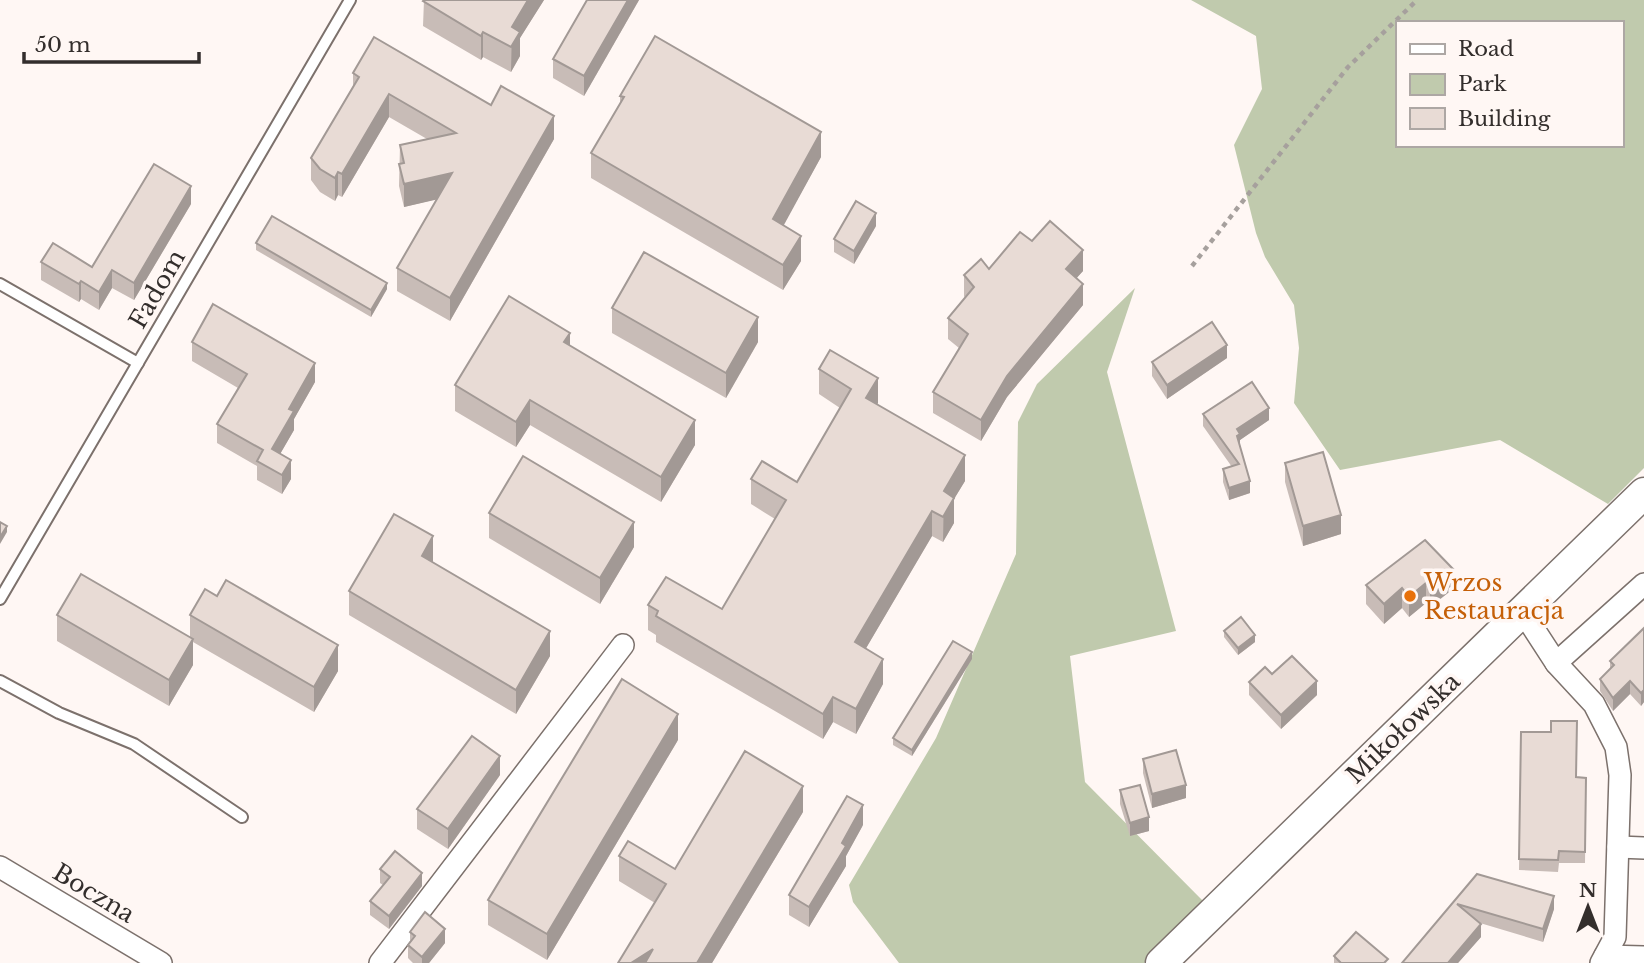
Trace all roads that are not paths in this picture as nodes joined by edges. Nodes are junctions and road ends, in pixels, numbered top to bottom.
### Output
1 (350, 0) edge
2 (0, 284) edge
3 (138, 363) junction
4 (1644, 493) edge
5 (1644, 584) edge
6 (0, 599) edge
7 (1521, 613) junction
8 (622, 645) dead end
9 (1556, 663) junction
10 (0, 681) edge
11 (242, 817) dead end
12 (1618, 847) junction
13 (1644, 848) edge
14 (0, 867) edge
15 (1644, 957) edge
16 (1603, 960) edge
17 (162, 963) edge
18 (380, 963) edge
19 (1161, 963) edge

1 - 3 lane, Fadom
2 - 3 lane
3 - 6 lane, Fadom
4 - 7 street, Mikołowska
5 - 9 street
7 - 9 street
7 - 19 street, Mikołowska
8 - 18 street
9 - 12 street
10 - 11 lane
12 - 13 street
12 - 16 street
14 - 17 street, Boczna
15 - 16 street

